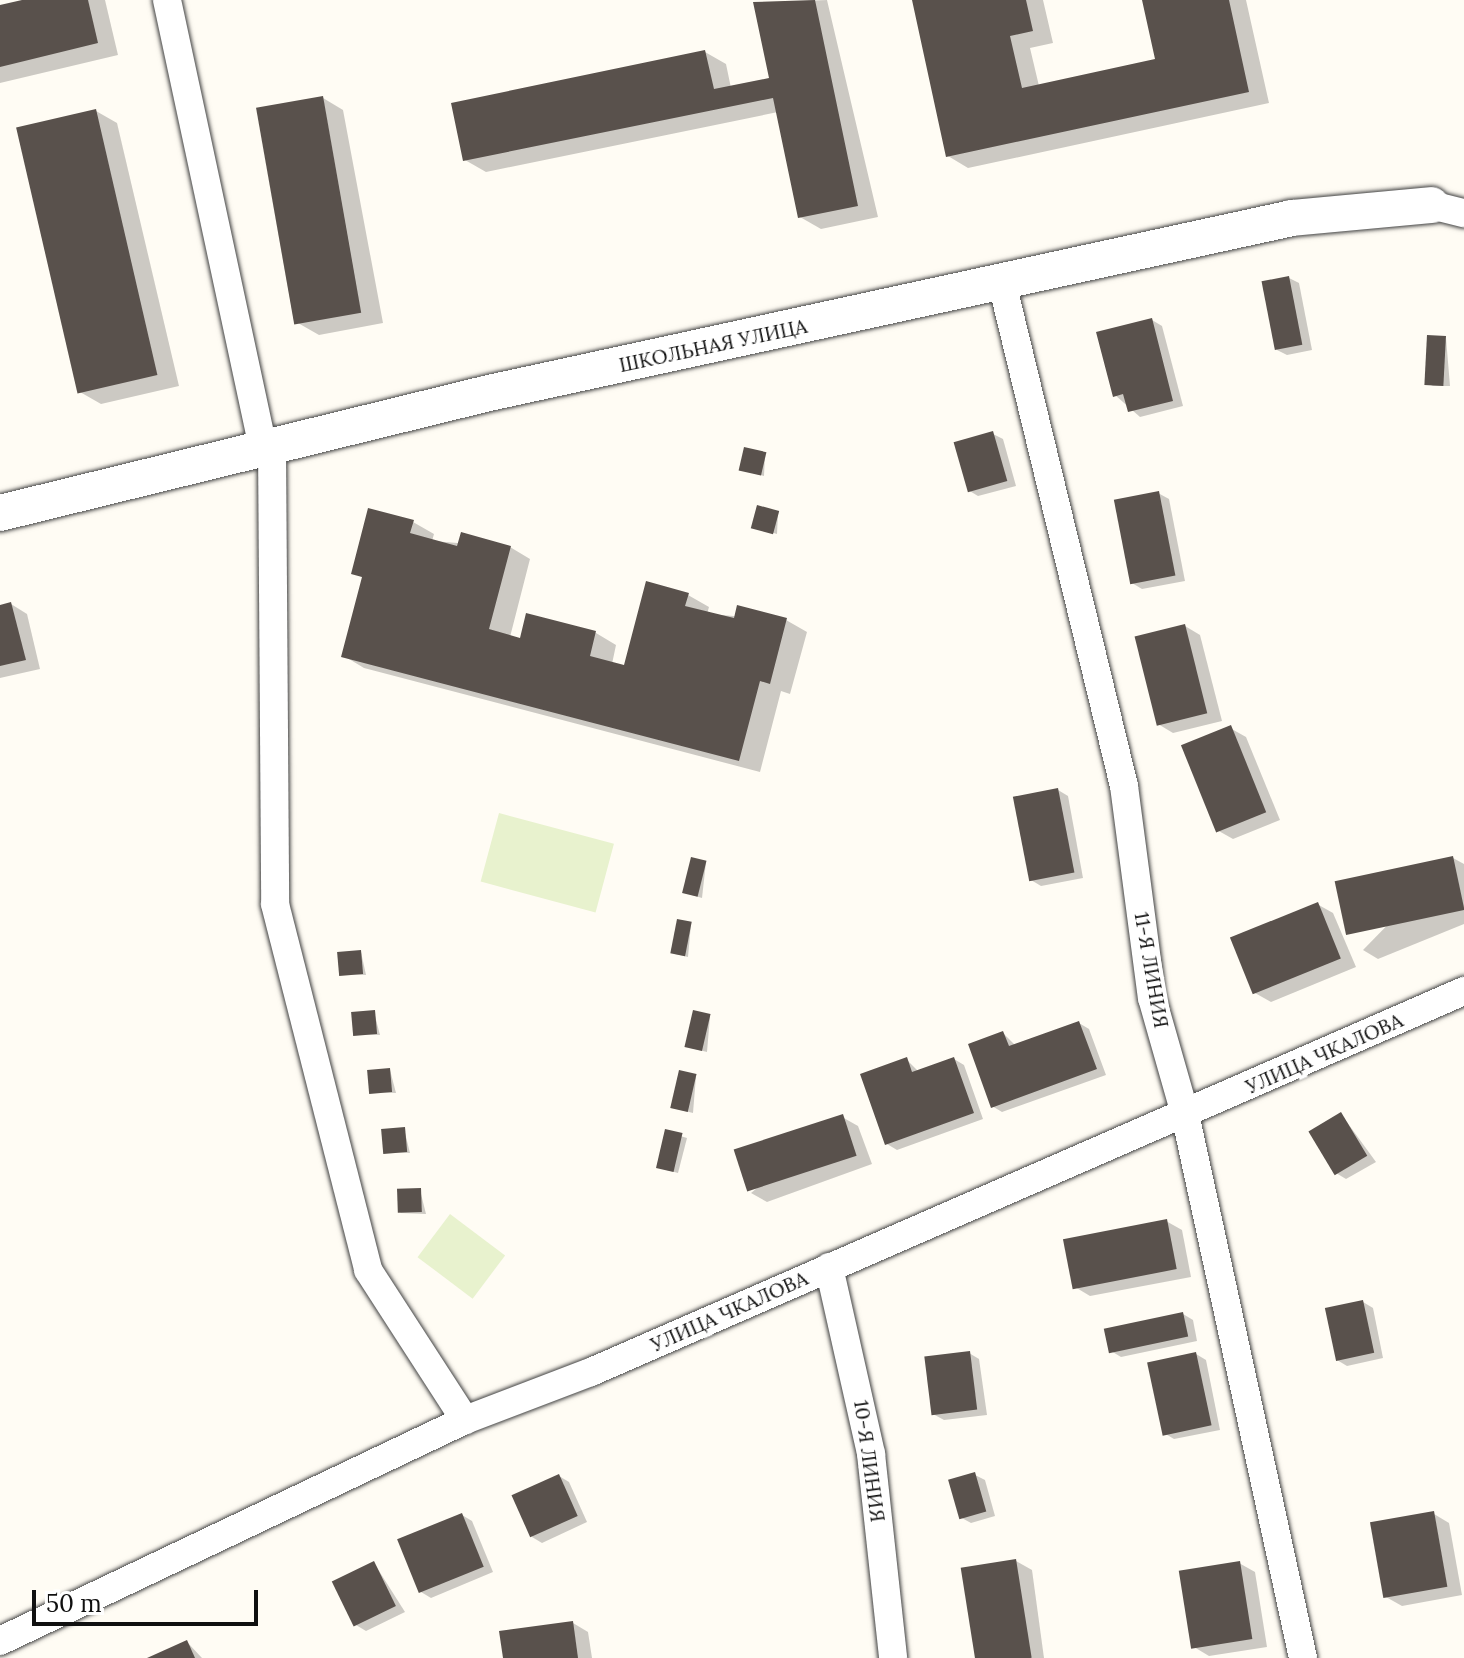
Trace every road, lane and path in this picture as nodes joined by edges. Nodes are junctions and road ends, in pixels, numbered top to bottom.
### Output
1 (167, 0) edge
2 (1448, 209) edge
3 (1002, 283) junction
4 (267, 446) junction
5 (0, 513) edge
6 (1464, 991) edge
7 (1185, 1114) junction
8 (829, 1267) junction
9 (465, 1420) junction
10 (0, 1641) edge
11 (893, 1658) edge
12 (1303, 1658) edge

1 - 4 street
2 - 3 street, ШКОЛЬНАЯ УЛИЦА
3 - 4 street, ШКОЛЬНАЯ УЛИЦА
3 - 7 street, 11-Я ЛИНИЯ
4 - 5 street, ШКОЛЬНАЯ УЛИЦА
4 - 9 street
6 - 7 street, УЛИЦА ЧКАЛОВА
7 - 8 street, УЛИЦА ЧКАЛОВА
7 - 12 street, 11-Я ЛИНИЯ
8 - 9 street, УЛИЦА ЧКАЛОВА
8 - 11 street, 10-Я ЛИНИЯ
9 - 10 street, УЛИЦА ЧКАЛОВА

